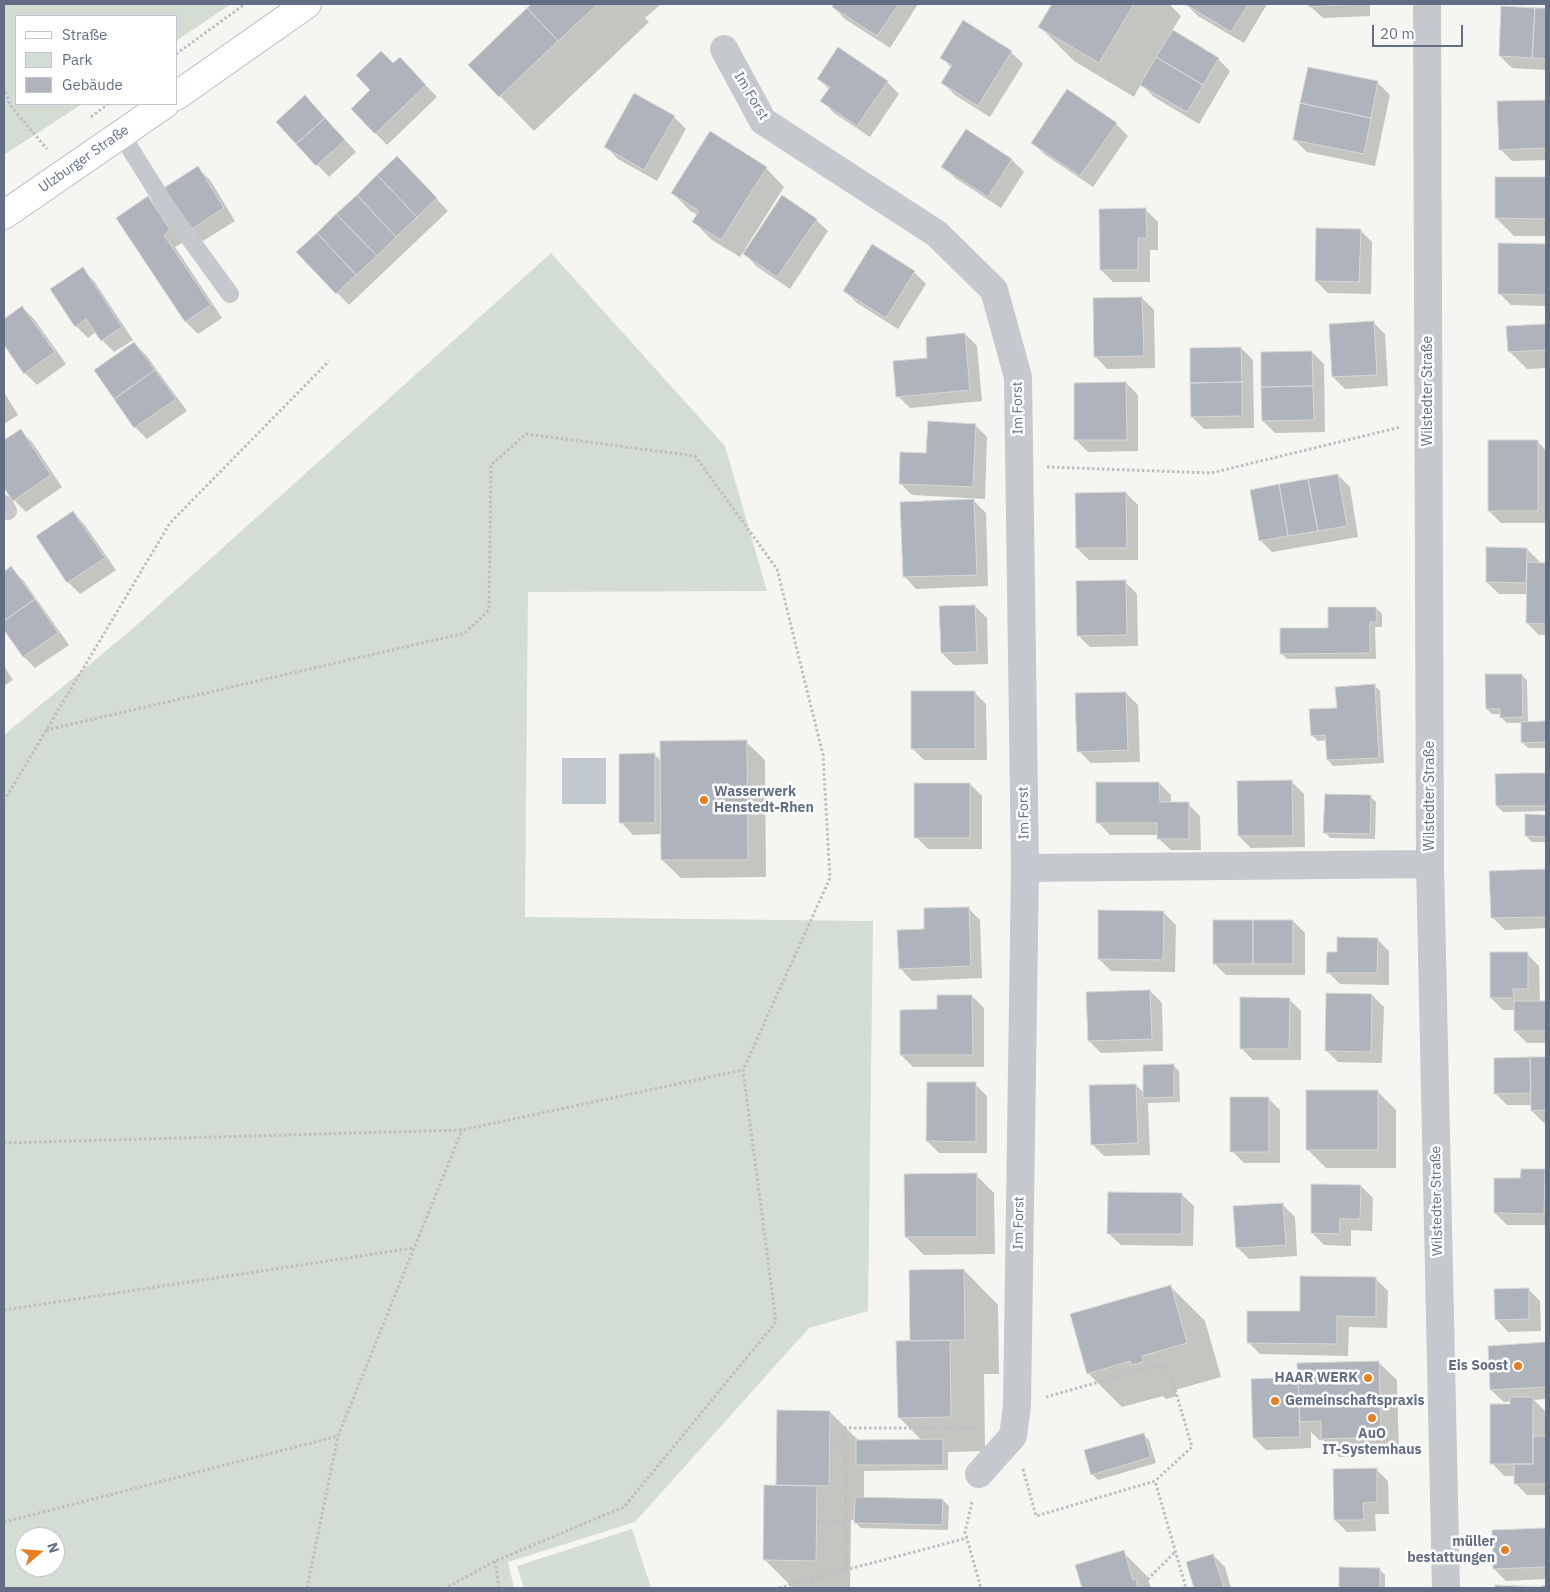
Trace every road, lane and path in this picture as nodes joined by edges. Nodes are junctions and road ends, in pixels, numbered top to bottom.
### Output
1 (245, 4) edge
2 (307, 4) edge
3 (1428, 4) edge
4 (724, 49) dead end
5 (178, 53) edge
6 (4, 87) edge
7 (178, 95) edge
8 (164, 105) edge
9 (121, 134) junction
10 (66, 173) junction
11 (4, 215) edge
12 (230, 294) dead end
13 (329, 361) dead end
14 (1428, 421) junction
15 (1019, 466) junction
16 (46, 730) junction
17 (4, 801) edge
18 (1430, 864) junction
19 (1024, 868) junction
20 (743, 1070) junction
21 (462, 1130) junction
22 (4, 1143) edge
23 (414, 1248) junction
24 (4, 1310) edge
25 (1014, 1423) junction
26 (338, 1436) junction
27 (830, 1446) dead end
28 (845, 1447) junction
29 (979, 1474) joint
30 (1155, 1481) junction
31 (846, 1521) junction
32 (4, 1522) edge
33 (817, 1522) dead end
34 (967, 1538) junction
35 (1176, 1551) junction
36 (495, 1561) junction
37 (846, 1569) junction
38 (811, 1579) junction
39 (1147, 1587) edge
40 (307, 1588) edge
41 (446, 1588) edge
42 (499, 1588) edge
43 (779, 1588) edge
44 (814, 1588) edge
45 (981, 1588) edge
46 (1139, 1588) edge
47 (1186, 1588) edge
48 (1446, 1588) edge

1 - 5 path
2 - 7 main road
3 - 14 street, Wilstedter Straße
4 - 15 street, Im Forst
6 - 10 path
8 - 9 main road, Ulzburger Straße
9 - 10 main road, Ulzburger Straße
9 - 12 lane
10 - 11 main road, Ulzburger Straße
13 - 16 path
14 - 15 path
14 - 18 street, Wilstedter Straße
15 - 19 street, Im Forst
16 - 17 path
16 - 20 path
18 - 19 street
18 - 48 street, Wilstedter Straße
19 - 25 street, Im Forst
20 - 21 path
20 - 36 path
21 - 22 path
21 - 23 path
23 - 24 path
23 - 26 path
25 - 28 path
25 - 29 street
25 - 30 path
25 - 30 path
26 - 32 path
26 - 40 path
27 - 28 path
28 - 31 path
29 - 34 path
30 - 35 path
31 - 33 path
31 - 37 path
34 - 37 path
34 - 45 path
35 - 39 path
35 - 47 path
36 - 41 path
36 - 42 path
37 - 38 path
38 - 43 path
38 - 44 path
39 - 46 path

